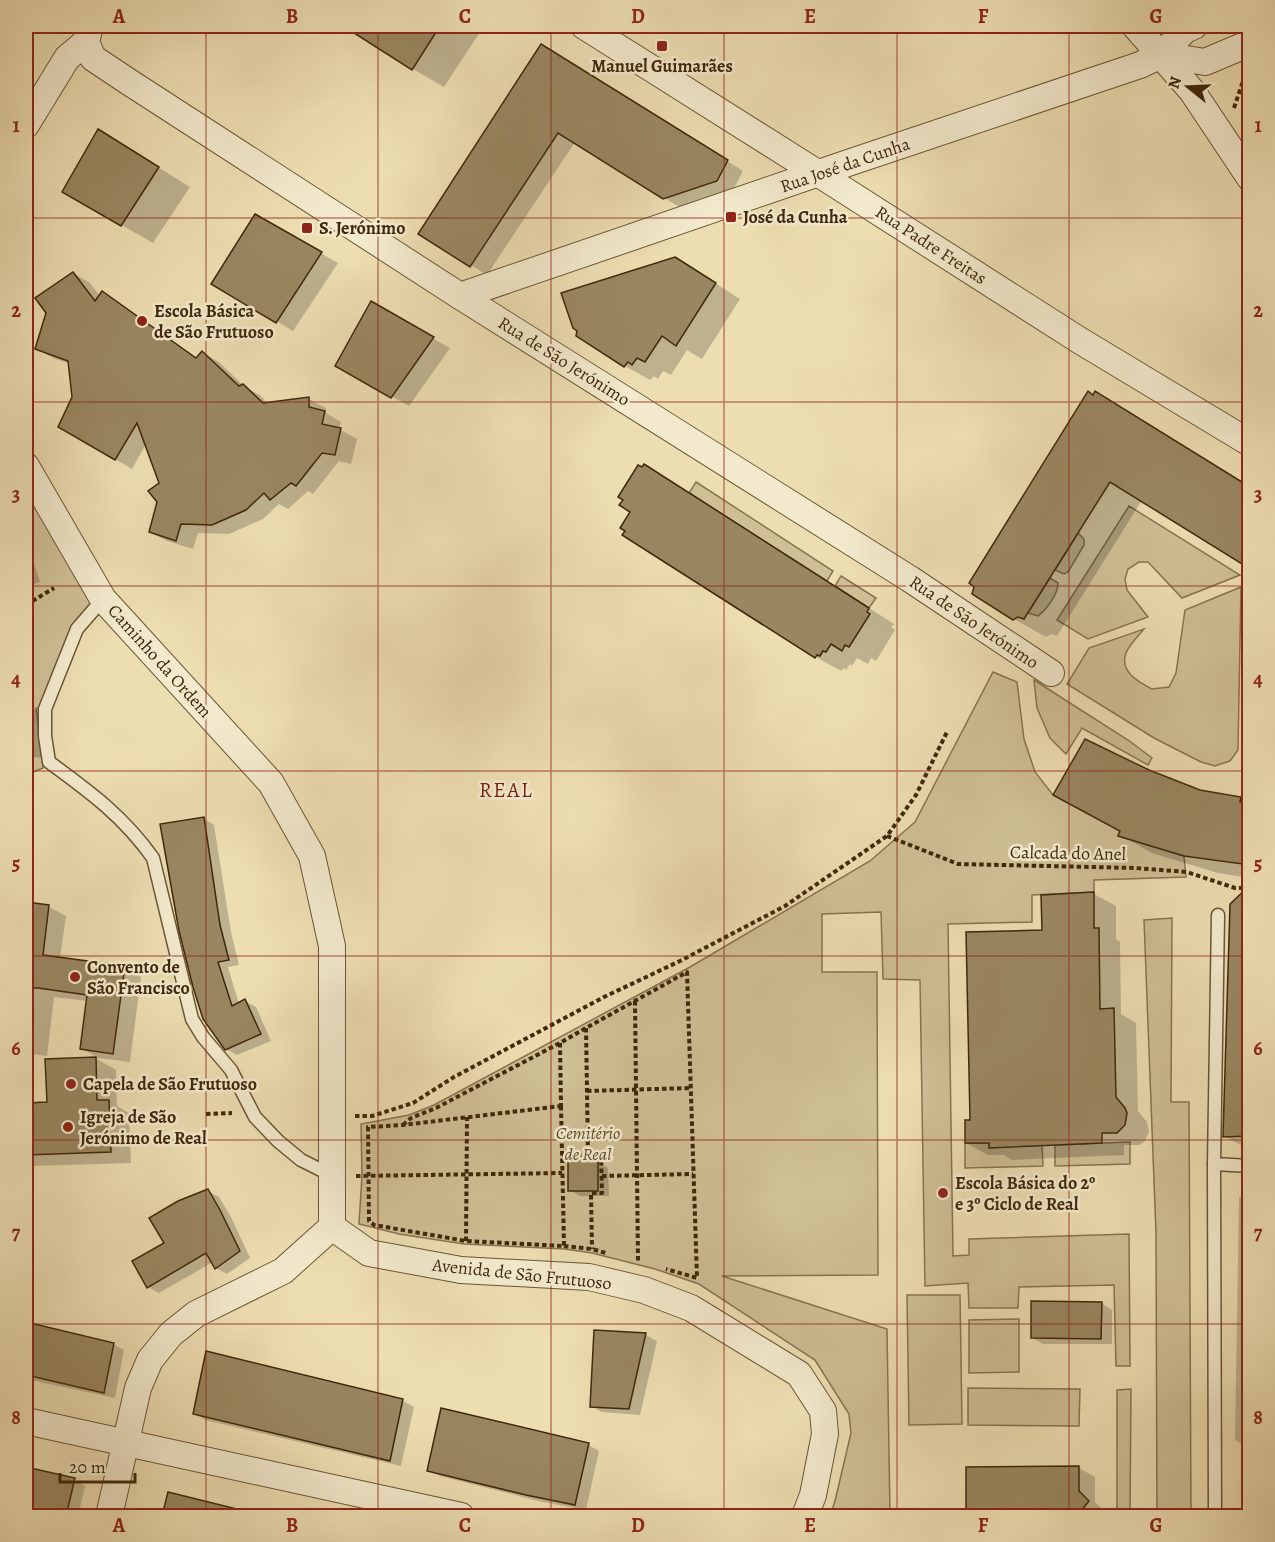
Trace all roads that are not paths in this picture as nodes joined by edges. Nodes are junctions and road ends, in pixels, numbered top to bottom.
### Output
1 (584, 26) edge
2 (1135, 26) edge
3 (1194, 26) edge
4 (88, 34) edge
5 (1250, 43) edge
6 (1161, 55) junction
7 (26, 124) edge
8 (819, 174) junction
9 (1250, 178) edge
10 (460, 296) junction
11 (1250, 443) edge
12 (26, 466) edge
13 (103, 599) junction
14 (1051, 673) dead end
15 (1218, 915) dead end
16 (1214, 1164) junction
17 (1250, 1166) edge
18 (331, 1175) junction
19 (332, 1227) junction
20 (26, 1421) edge
21 (125, 1444) junction
22 (109, 1516) edge
23 (461, 1516) edge
24 (805, 1516) edge
25 (1215, 1516) edge

1 - 8 street, Rua Padre Freitas
2 - 6 street
3 - 6 street
4 - 7 street
4 - 10 street, Rua de São Jerónimo
5 - 6 street
6 - 8 street, Rua José da Cunha
6 - 9 street
8 - 10 street, Rua José da Cunha
8 - 11 street, Rua Padre Freitas
10 - 14 street, Rua de São Jerónimo
12 - 13 street
13 - 18 street, Caminho da Ordem
13 - 18 lane, Caminho da Ordem
15 - 16 lane
16 - 17 lane
16 - 25 lane
18 - 19 street, Caminho da Ordem
19 - 21 street
19 - 24 street, Avenida de São Frutuoso
20 - 21 street
21 - 22 street
21 - 23 street

